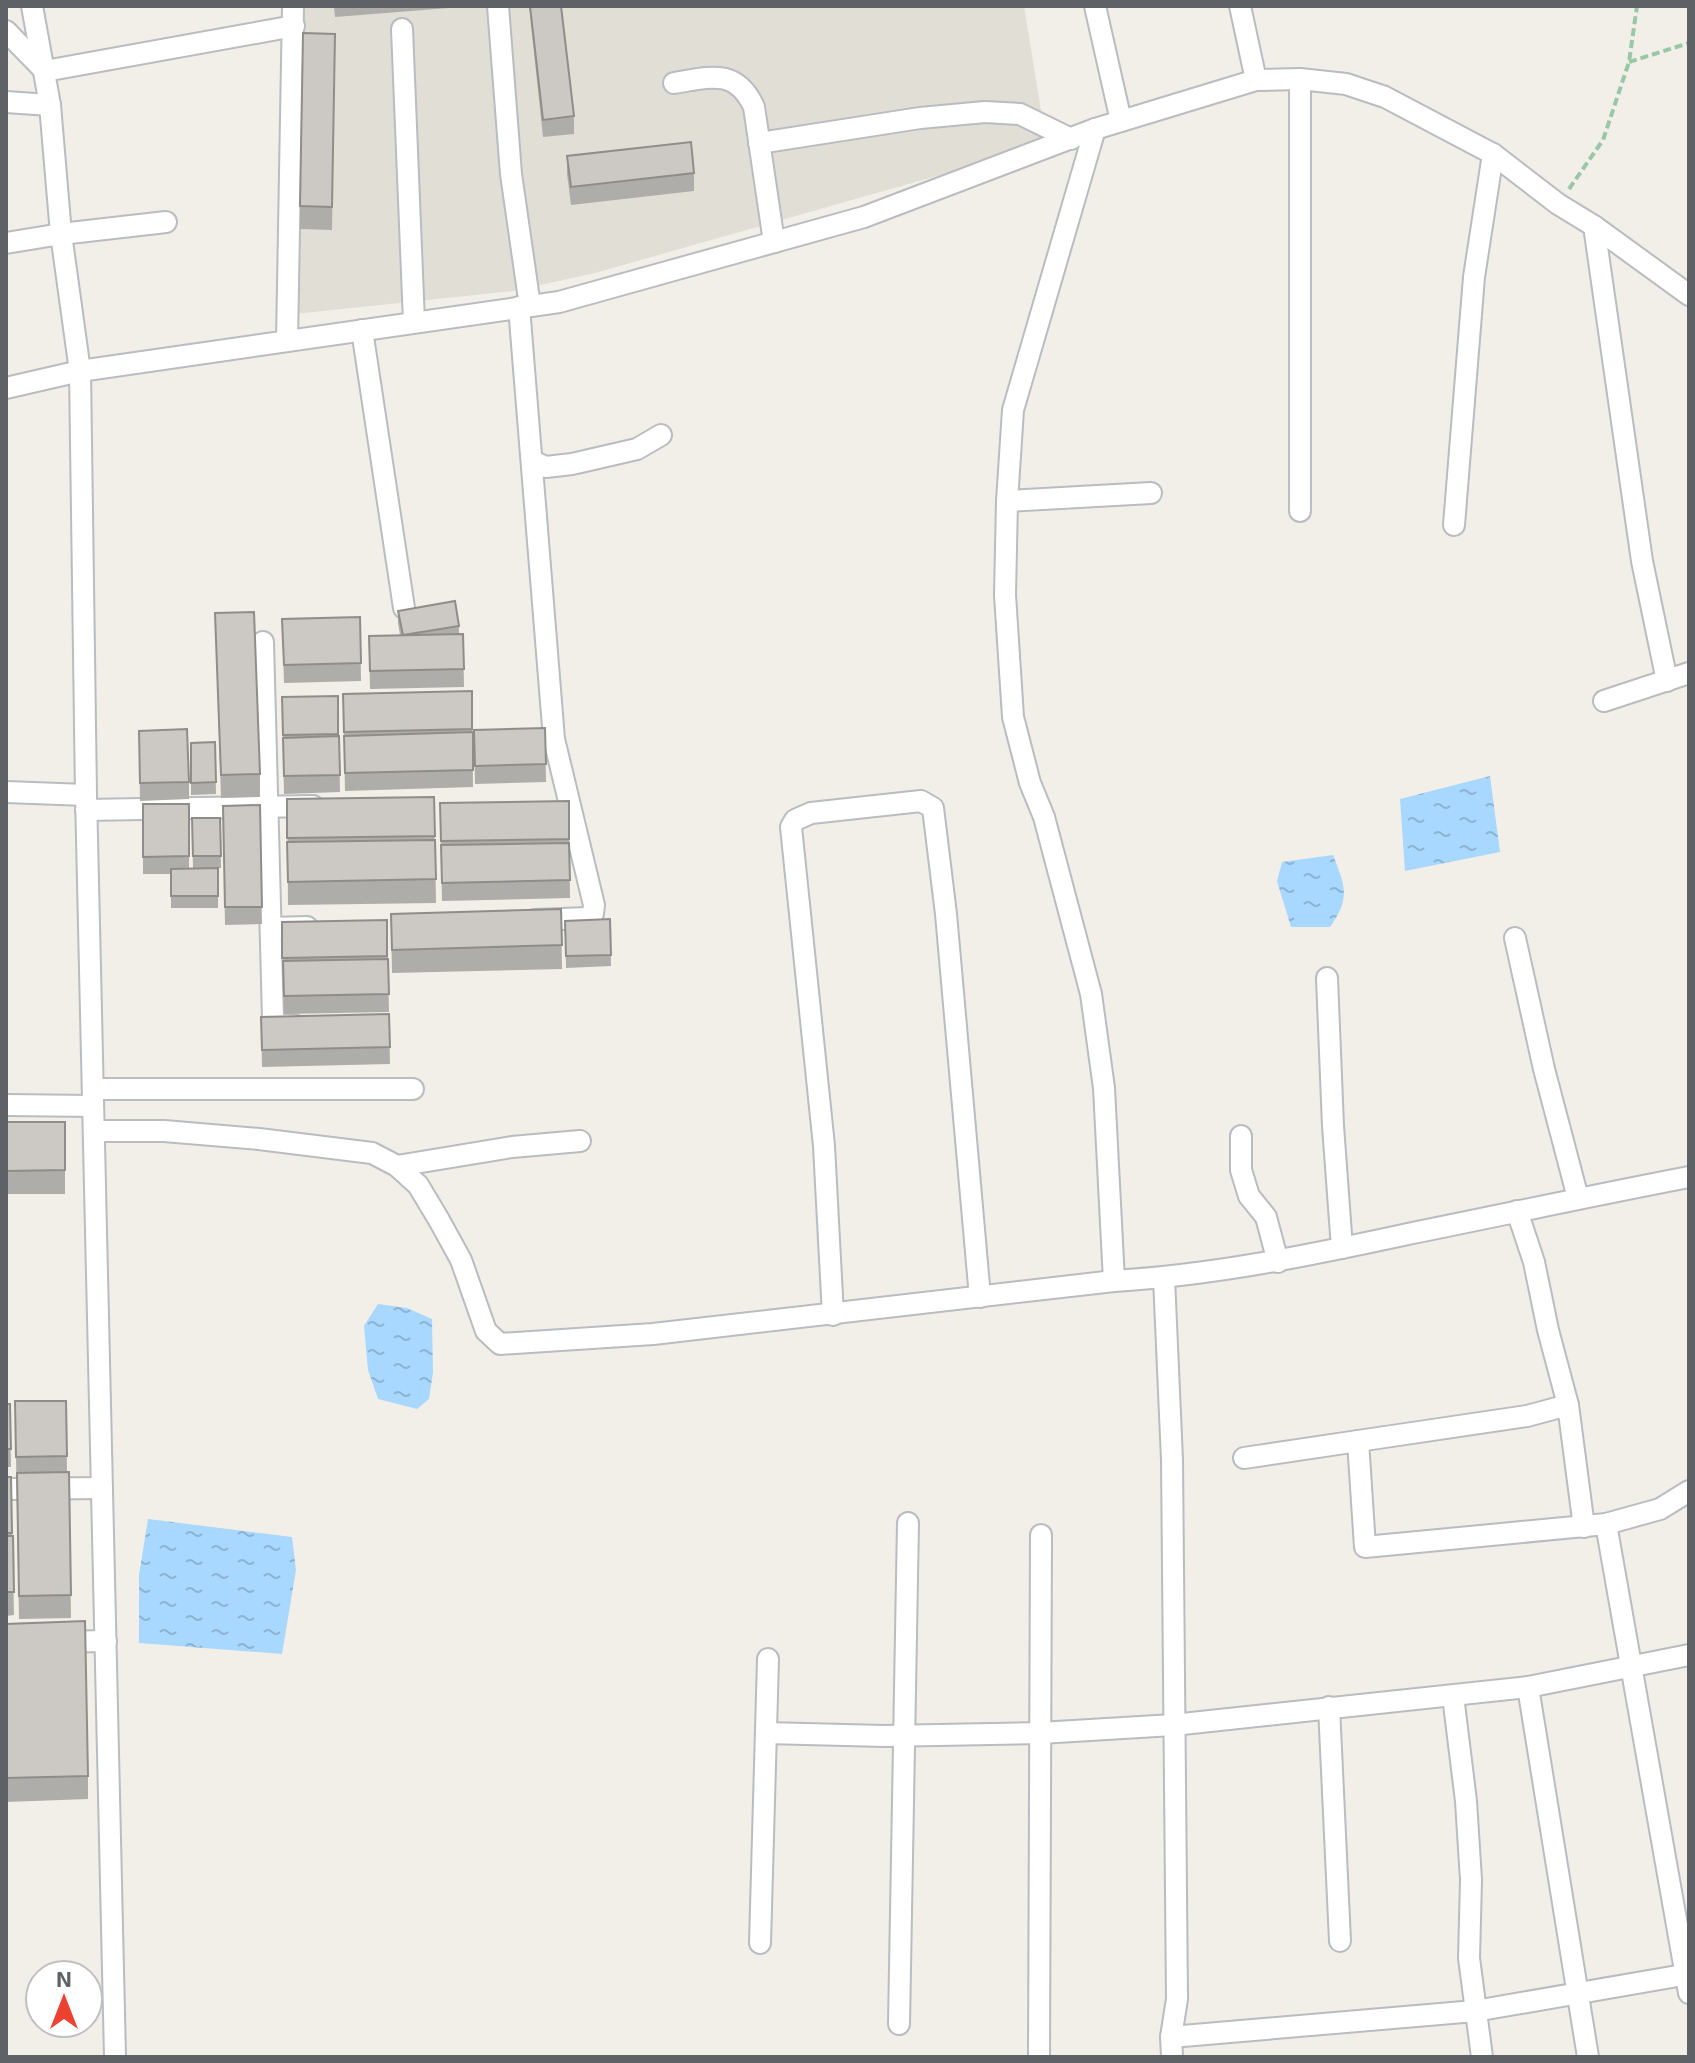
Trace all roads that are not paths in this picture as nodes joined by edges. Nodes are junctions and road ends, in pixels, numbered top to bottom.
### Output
1 (32, 6) edge
2 (498, 6) edge
3 (1095, 6) edge
4 (1240, 6) edge
5 (294, 16) edge
6 (402, 29) dead end
7 (6, 31) edge
8 (45, 71) junction
9 (1300, 79) junction
10 (1256, 80) junction
11 (674, 83) dead end
12 (6, 102) edge
13 (50, 105) junction
14 (1121, 121) junction
15 (1095, 129) junction
16 (1071, 139) junction
17 (759, 143) junction
18 (1493, 154) junction
19 (166, 222) dead end
20 (1594, 226) junction
21 (61, 234) junction
22 (774, 242) junction
23 (6, 243) edge
24 (1689, 295) edge
25 (525, 307) junction
26 (414, 322) junction
27 (362, 330) junction
28 (287, 341) junction
29 (80, 371) junction
30 (6, 388) edge
31 (661, 435) dead end
32 (532, 461) junction
33 (1151, 493) dead end
34 (1007, 501) junction
35 (1300, 511) dead end
36 (1454, 525) dead end
37 (404, 608) edge
38 (263, 642) dead end
39 (1689, 673) edge
40 (1667, 681) junction
41 (1604, 701) dead end
42 (6, 792) edge
43 (86, 802) junction
44 (331, 805) edge
45 (268, 806) junction
46 (508, 921) edge
47 (334, 926) edge
48 (271, 928) junction
49 (1515, 938) dead end
50 (1327, 978) dead end
51 (310, 1024) edge
52 (413, 1089) dead end
53 (93, 1098) junction
54 (6, 1105) edge
55 (94, 1131) junction
56 (1241, 1136) dead end
57 (580, 1141) dead end
58 (397, 1166) junction
59 (1689, 1177) edge
60 (1578, 1198) junction
61 (1517, 1211) junction
62 (1342, 1248) junction
63 (1278, 1262) junction
64 (1164, 1278) junction
65 (1114, 1281) junction
66 (980, 1297) junction
67 (833, 1315) junction
68 (1568, 1405) junction
69 (1358, 1441) junction
70 (1244, 1458) dead end
71 (102, 1488) junction
72 (6, 1489) edge
73 (1689, 1491) edge
74 (908, 1523) dead end
75 (1606, 1524) junction
76 (1584, 1527) junction
77 (1041, 1535) dead end
78 (106, 1641) junction
79 (6, 1643) edge
80 (1689, 1655) edge
81 (768, 1659) dead end
82 (1632, 1666) junction
83 (1528, 1687) junction
84 (1453, 1696) junction
85 (1329, 1707) junction
86 (1173, 1725) junction
87 (766, 1733) junction
88 (1040, 1733) junction
89 (904, 1735) junction
90 (1340, 1941) dead end
91 (760, 1943) dead end
92 (1688, 1981) edge
93 (1577, 1994) junction
94 (1475, 2011) junction
95 (899, 2024) dead end
96 (1171, 2047) edge
97 (115, 2057) edge
98 (1039, 2057) edge
99 (1482, 2057) edge
100 (1588, 2057) edge

1 - 8 street
2 - 25 street
3 - 14 street
4 - 10 street
5 - 8 street
5 - 28 street
6 - 26 street
7 - 8 street
8 - 13 street
9 - 10 street
9 - 18 street
9 - 35 street
10 - 14 street
11 - 17 street
12 - 13 street
13 - 21 street
14 - 15 street
15 - 16 street
15 - 34 street
16 - 17 street
16 - 22 street
17 - 22 street
18 - 20 street
18 - 36 street
19 - 21 street
20 - 24 street
20 - 40 street
21 - 23 street
21 - 29 street
22 - 25 street
25 - 26 street
25 - 32 street
26 - 27 street
27 - 28 street
27 - 37 street
28 - 29 street
29 - 30 street
29 - 43 street
31 - 32 street
32 - 46 street
33 - 34 street
34 - 65 street
38 - 45 street
39 - 40 street
40 - 41 street
42 - 43 street
43 - 45 street
43 - 53 street
44 - 45 street
45 - 48 street
47 - 48 street
48 - 51 street
49 - 60 street
50 - 62 street
52 - 53 street
53 - 54 street
53 - 55 street
55 - 58 street
55 - 71 street
56 - 63 street
57 - 58 street
58 - 67 street
59 - 60 street
60 - 61 street
61 - 62 street
61 - 68 street
62 - 63 street
63 - 64 street
64 - 65 street
64 - 86 street
65 - 66 street
66 - 67 street
66 - 67 street
68 - 69 street
68 - 76 street
69 - 70 street
69 - 76 street
71 - 72 street
71 - 78 street
73 - 75 street
74 - 89 street
75 - 76 street
75 - 82 street
77 - 88 street
78 - 79 street
78 - 97 street
80 - 82 street
81 - 87 street
82 - 83 street
82 - 92 street
83 - 84 street
83 - 93 street
84 - 85 street
84 - 94 street
85 - 86 street
85 - 90 street
86 - 88 street
86 - 96 street
87 - 89 street
87 - 91 street
88 - 89 street
88 - 98 street
89 - 95 street
92 - 93 street
93 - 94 street
93 - 100 street
94 - 96 street
94 - 99 street

